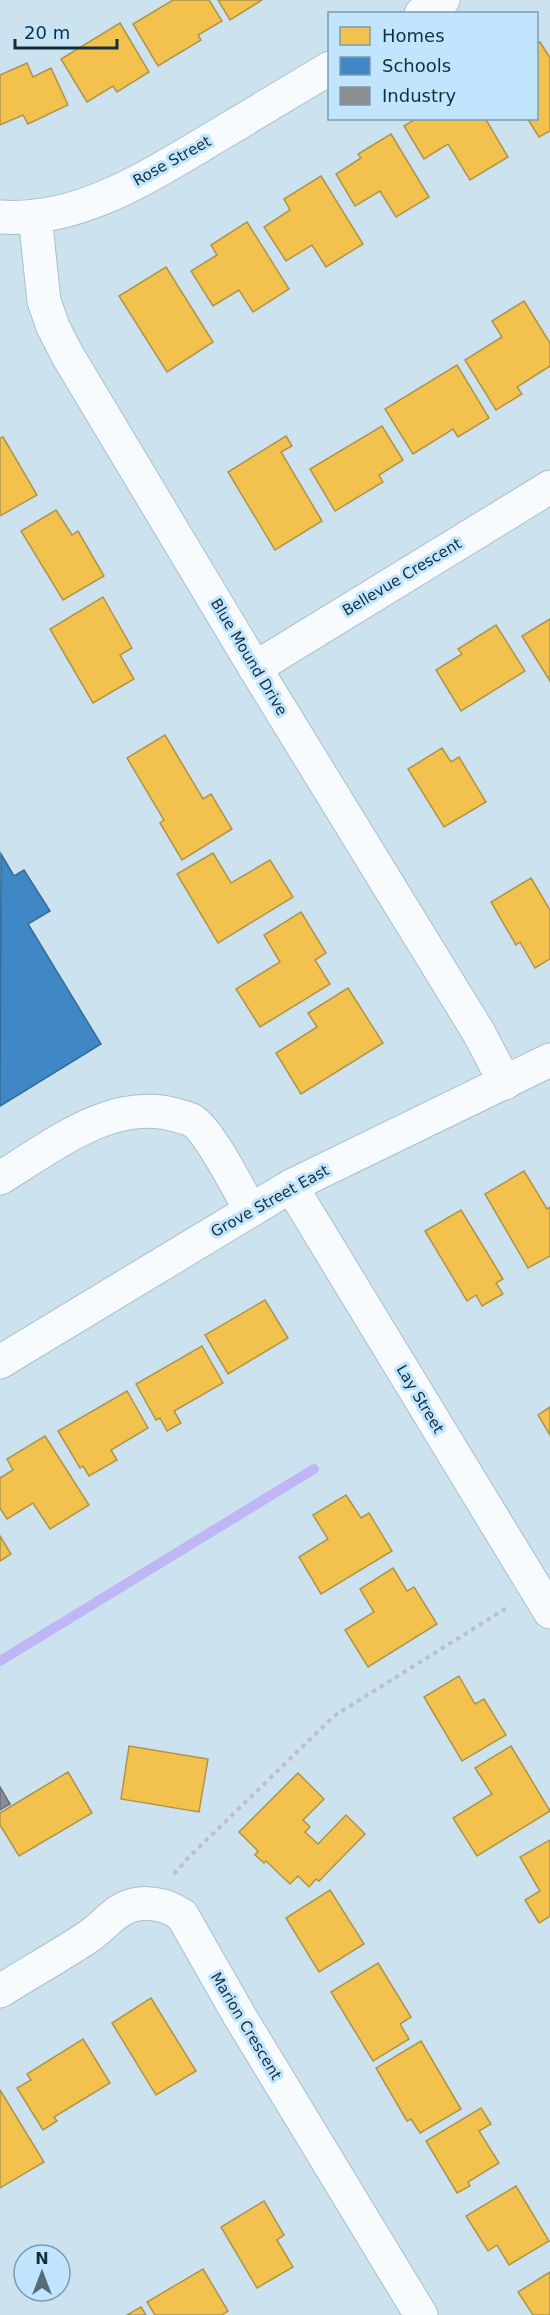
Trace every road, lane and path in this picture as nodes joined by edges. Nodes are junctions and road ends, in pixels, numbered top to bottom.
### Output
1 (443, 0) edge
2 (424, 12) edge
3 (328, 69) edge
4 (0, 216) edge
5 (35, 216) junction
6 (550, 487) edge
7 (255, 668) junction
8 (550, 1060) edge
9 (505, 1083) junction
10 (0, 1178) edge
11 (291, 1186) junction
12 (250, 1209) junction
13 (0, 1362) edge
14 (544, 1602) edge
15 (173, 1875) dead end
16 (0, 1991) edge
17 (409, 2311) edge

1 - 2 street
3 - 5 street, Rose Street
4 - 5 street, Rose Street
5 - 7 street, Blue Mound Drive
6 - 7 street, Bellevue Crescent
7 - 9 street, Blue Mound Drive
8 - 9 street, Grove Street East
9 - 11 street, Grove Street East
10 - 12 street
11 - 12 street, Grove Street East
11 - 14 street, Lay Street
12 - 13 street, Grove Street East
14 - 15 path
16 - 17 street, Marion Crescent

